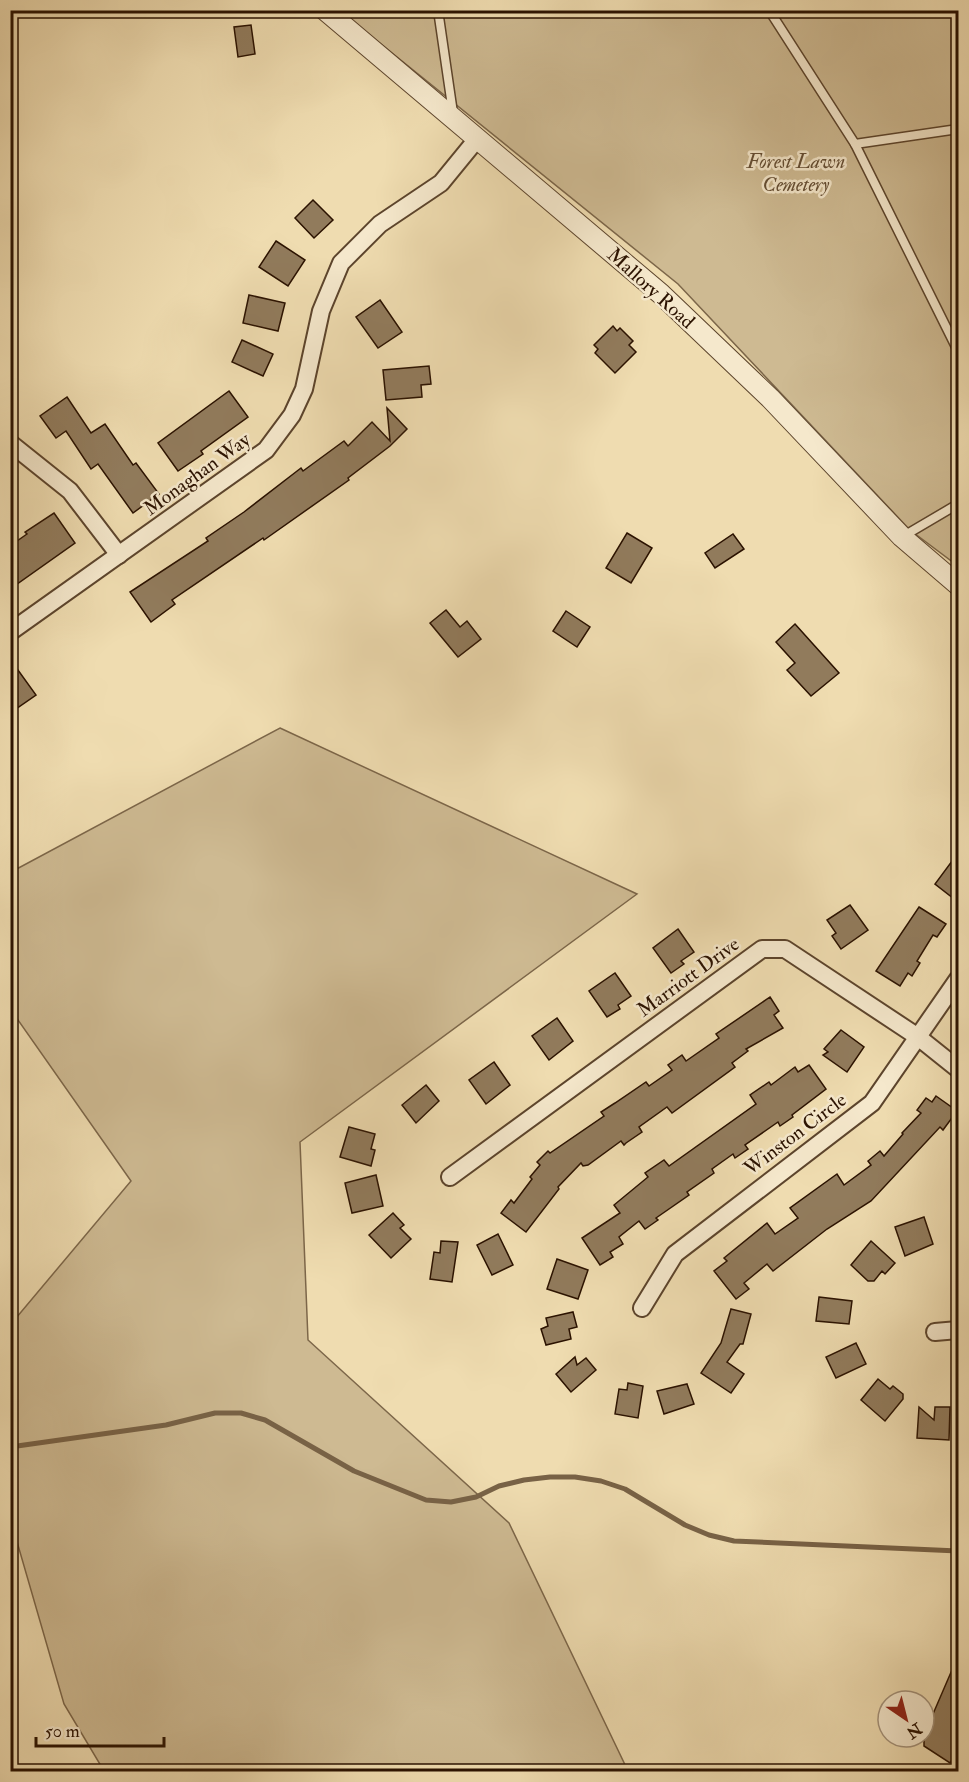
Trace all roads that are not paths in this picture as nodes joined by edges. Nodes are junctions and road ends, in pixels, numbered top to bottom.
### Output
1 (325, 10) edge
2 (438, 10) edge
3 (770, 10) edge
4 (454, 119) junction
5 (958, 129) edge
6 (477, 139) junction
7 (855, 144) junction
8 (958, 351) edge
9 (10, 443) edge
10 (958, 504) edge
11 (903, 537) junction
12 (119, 555) junction
13 (958, 585) edge
14 (10, 632) edge
15 (958, 979) edge
16 (918, 1037) junction
17 (958, 1069) edge
18 (450, 1177) dead end
19 (642, 1308) dead end
20 (958, 1330) edge
21 (935, 1332) dead end

1 - 4 street, Mallory Road
2 - 4 lane
3 - 7 lane
4 - 6 street, Mallory Road
5 - 7 lane
6 - 11 street, Mallory Road
6 - 12 street, Monaghan Way
7 - 8 lane
9 - 12 street
10 - 11 lane
11 - 13 street, Mallory Road
12 - 14 street, Monaghan Way
15 - 16 street, Winston Circle
16 - 17 street, Marriott Drive
16 - 18 street, Marriott Drive
16 - 19 street, Winston Circle
20 - 21 street

